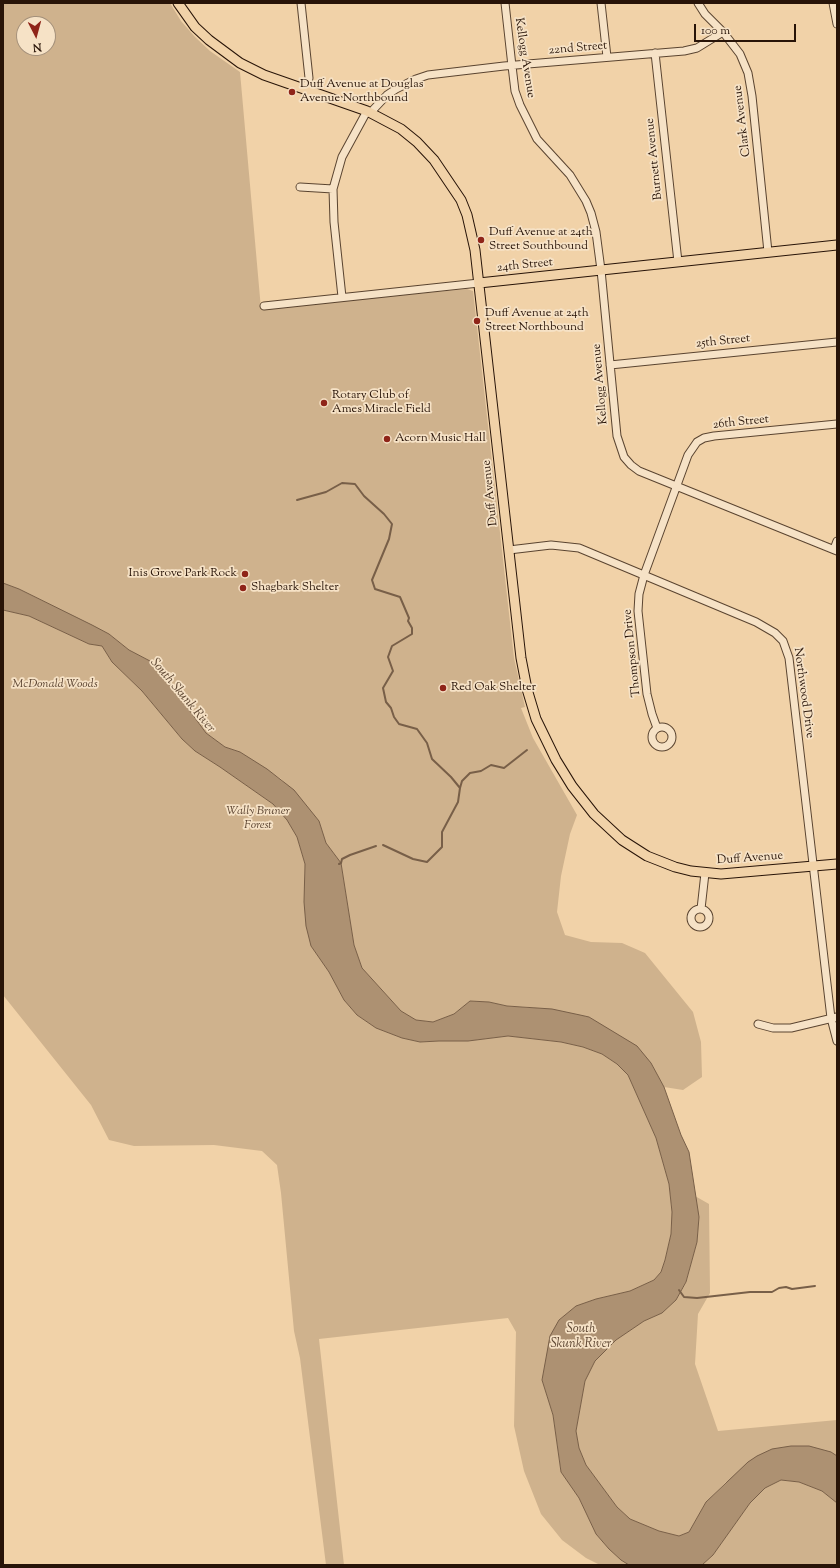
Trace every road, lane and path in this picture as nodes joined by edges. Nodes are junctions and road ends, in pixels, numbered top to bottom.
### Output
1 (178, 3) edge
2 (301, 3) edge
3 (505, 3) edge
4 (601, 3) edge
5 (698, 3) edge
6 (833, 3) edge
7 (837, 24) edge
8 (723, 32) junction
9 (655, 53) junction
10 (607, 57) junction
11 (512, 66) junction
12 (306, 89) junction
13 (369, 112) junction
14 (300, 187) dead end
15 (333, 189) junction
16 (837, 245) edge
17 (768, 252) junction
18 (678, 262) junction
19 (600, 270) junction
20 (479, 283) junction
21 (342, 297) junction
22 (264, 306) dead end
23 (837, 342) edge
24 (610, 365) junction
25 (837, 424) edge
26 (677, 485) junction
27 (837, 541) edge
28 (509, 550) junction
29 (835, 550) edge
30 (644, 575) junction
31 (657, 728) dead end
32 (837, 864) edge
33 (814, 866) junction
34 (705, 873) junction
35 (701, 909) dead end
36 (834, 1018) edge
37 (758, 1024) dead end
38 (837, 1041) edge

1 - 12 main road, Duff Avenue
2 - 12 street
3 - 11 street, Kellogg Avenue
4 - 10 street
5 - 8 street, Clark Avenue
6 - 7 street
8 - 9 street, 22nd Street
8 - 17 street, Clark Avenue
9 - 10 street, 22nd Street
9 - 18 street, Burnett Avenue
10 - 11 street, 22nd Street
11 - 13 street, 22nd Street
11 - 19 street, Kellogg Avenue
12 - 13 main road, Duff Avenue
13 - 15 street, 22nd Street
13 - 20 main road, Duff Avenue
14 - 15 street
15 - 21 street, 22nd Street
16 - 17 main road, 24th Street
17 - 18 main road, 24th Street
18 - 19 main road, 24th Street
19 - 20 main road, 24th Street
19 - 24 street, Kellogg Avenue
20 - 21 street, 24th Street
20 - 28 main road, Duff Avenue
21 - 22 street, 24th Street
23 - 24 street, 25th Street
24 - 26 street, Kellogg Avenue
25 - 26 street, 26th Street
26 - 29 street, Kellogg Avenue
26 - 30 street, Thompson Drive
27 - 29 street
28 - 30 street, Northwood Drive
28 - 34 main road, Duff Avenue
30 - 31 street, Thompson Drive
30 - 33 street, Northwood Drive
32 - 33 main road, Duff Avenue
33 - 34 main road, Duff Avenue
33 - 36 street, Northwood Drive
34 - 35 street
36 - 37 street
36 - 38 street, Northwood Drive

